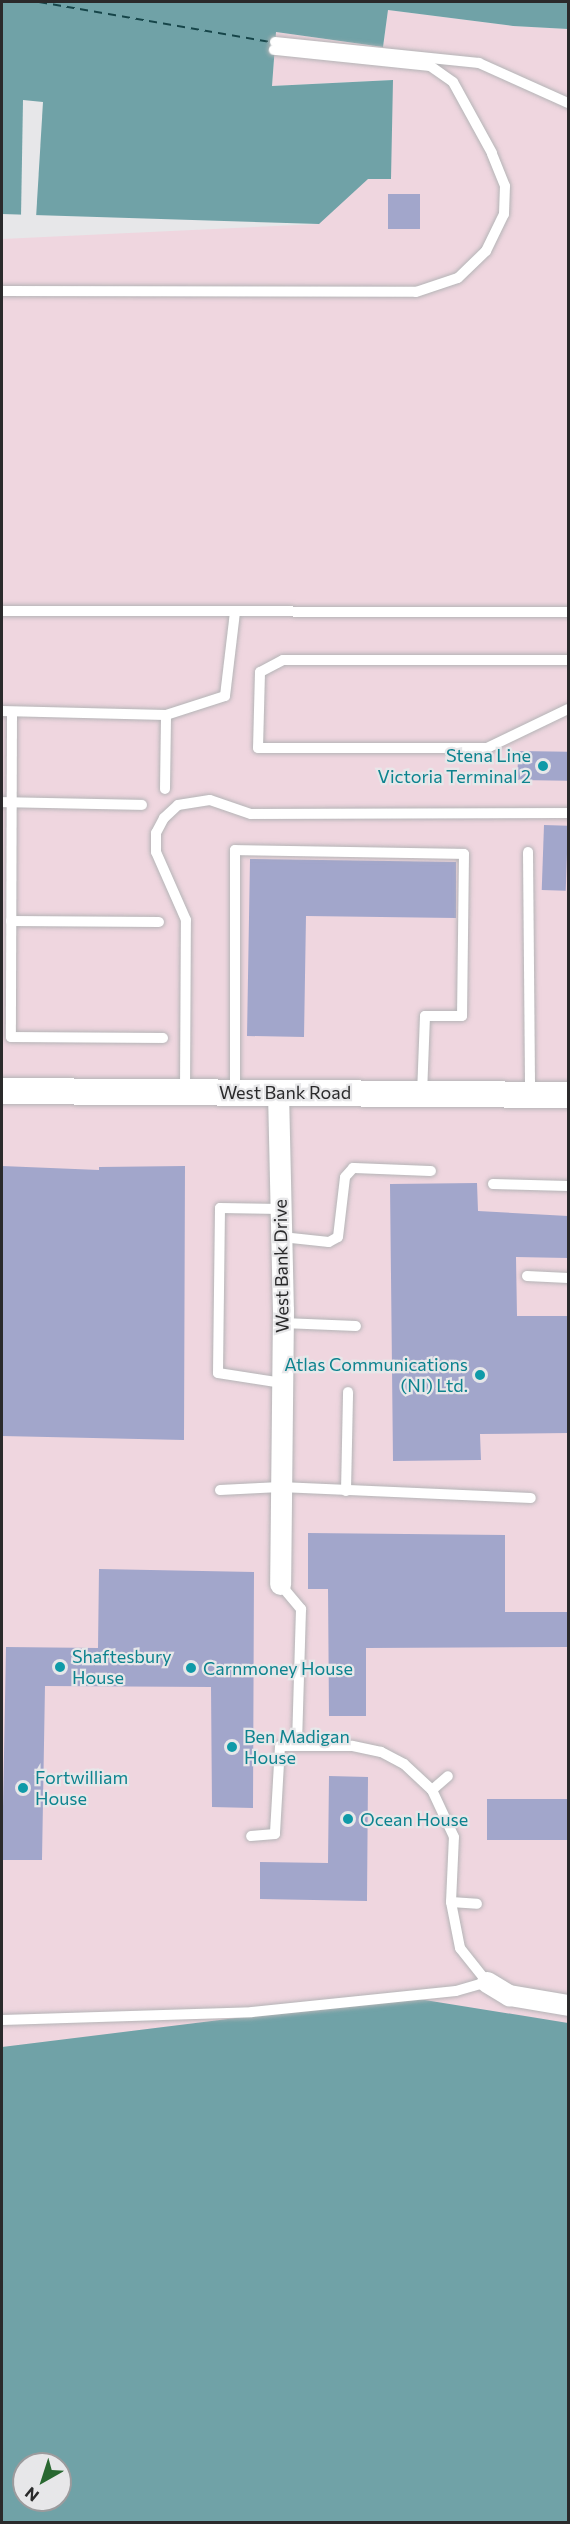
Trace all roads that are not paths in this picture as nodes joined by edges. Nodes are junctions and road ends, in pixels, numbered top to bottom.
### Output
1 (568, 103) edge
2 (2, 291) edge
3 (2, 610) edge
4 (235, 612) junction
5 (568, 612) edge
6 (568, 660) edge
7 (568, 709) edge
8 (7, 712) edge
9 (166, 715) junction
10 (165, 789) dead end
11 (7, 802) edge
12 (142, 805) dead end
13 (568, 813) edge
14 (528, 852) dead end
15 (6, 906) edge
16 (11, 921) junction
17 (159, 922) dead end
18 (163, 1038) dead end
19 (2, 1091) edge
20 (185, 1092) junction
21 (235, 1092) junction
22 (278, 1092) junction
23 (422, 1094) junction
24 (530, 1095) junction
25 (568, 1095) edge
26 (431, 1171) dead end
27 (493, 1184) dead end
28 (568, 1186) edge
29 (281, 1209) junction
30 (282, 1238) junction
31 (527, 1276) dead end
32 (568, 1278) edge
33 (283, 1323) junction
34 (356, 1326) dead end
35 (282, 1383) junction
36 (348, 1392) dead end
37 (280, 1487) junction
38 (220, 1490) dead end
39 (346, 1491) junction
40 (531, 1498) dead end
41 (280, 1584) joint
42 (297, 1746) junction
43 (448, 1776) dead end
44 (432, 1790) junction
45 (251, 1836) dead end
46 (451, 1902) junction
47 (477, 1904) dead end
48 (487, 1982) junction
49 (568, 2005) edge
50 (2, 2020) edge

1 - 2 lane
3 - 4 lane
4 - 5 lane
4 - 9 lane
6 - 7 lane
8 - 9 lane
8 - 11 lane
9 - 10 lane
11 - 12 lane
11 - 15 lane
13 - 20 lane
14 - 24 lane
15 - 16 lane
16 - 17 lane
16 - 18 lane
19 - 20 street, West Bank Road
20 - 21 street, West Bank Road
21 - 22 street, West Bank Road
21 - 23 lane
22 - 23 street, West Bank Road
22 - 29 street, West Bank Drive
23 - 24 street, West Bank Road
24 - 25 street, West Bank Road
26 - 30 lane
27 - 28 lane
29 - 30 street, West Bank Drive
29 - 35 lane
30 - 33 street, West Bank Drive
31 - 32 lane
33 - 34 lane
33 - 35 street, West Bank Drive
35 - 37 street, West Bank Drive
36 - 39 lane
37 - 38 lane
37 - 39 lane
37 - 41 street, West Bank Drive
39 - 40 lane
41 - 42 lane
42 - 44 lane
42 - 45 lane
43 - 44 lane
44 - 46 lane
46 - 47 lane
46 - 48 lane
48 - 49 street
48 - 50 lane

